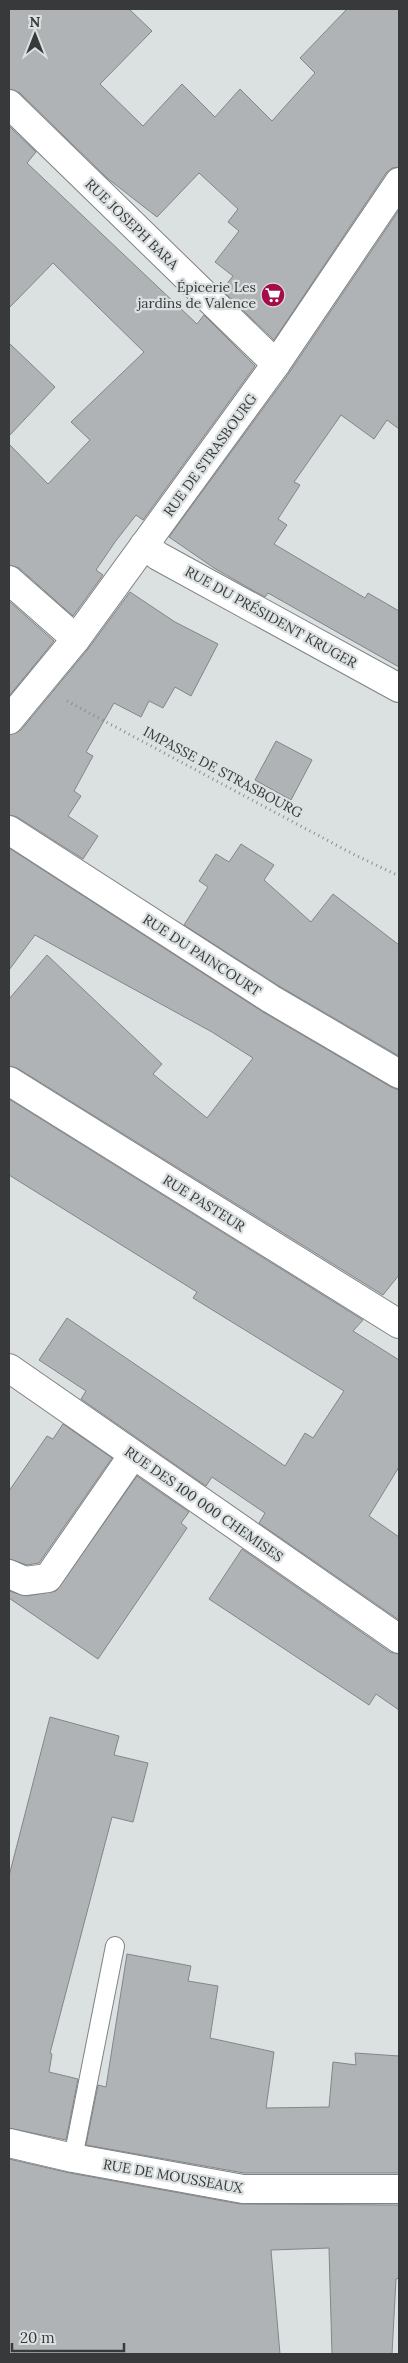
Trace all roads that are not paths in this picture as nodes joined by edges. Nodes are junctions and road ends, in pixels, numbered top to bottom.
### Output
1 (9, 104) edge
2 (399, 182) edge
3 (276, 364) junction
4 (144, 544) junction
5 (9, 580) edge
6 (76, 639) junction
7 (399, 688) edge
8 (9, 720) edge
9 (9, 830) edge
10 (399, 1074) edge
11 (9, 1081) edge
12 (399, 1324) edge
13 (9, 1368) edge
14 (133, 1455) junction
15 (9, 1574) edge
16 (399, 1639) edge
17 (115, 1946) dead end
18 (9, 2143) edge
19 (73, 2158) junction
20 (399, 2189) edge

1 - 3 street, RUE JOSEPH BARA
2 - 3 street, RUE DE STRASBOURG
3 - 4 street, RUE DE STRASBOURG
4 - 6 street, RUE DE STRASBOURG
4 - 7 street, RUE DU PRÉSIDENT KRUGER
5 - 6 street
6 - 8 street, RUE DE STRASBOURG
9 - 10 street, RUE DU PAINCOURT
11 - 12 street, RUE PASTEUR
13 - 14 street, RUE DES 100 000 CHEMISES
14 - 15 street
14 - 16 street, RUE DES 100 000 CHEMISES
17 - 19 lane
18 - 19 street, RUE DE MOUSSEAUX
19 - 20 street, RUE DE MOUSSEAUX

